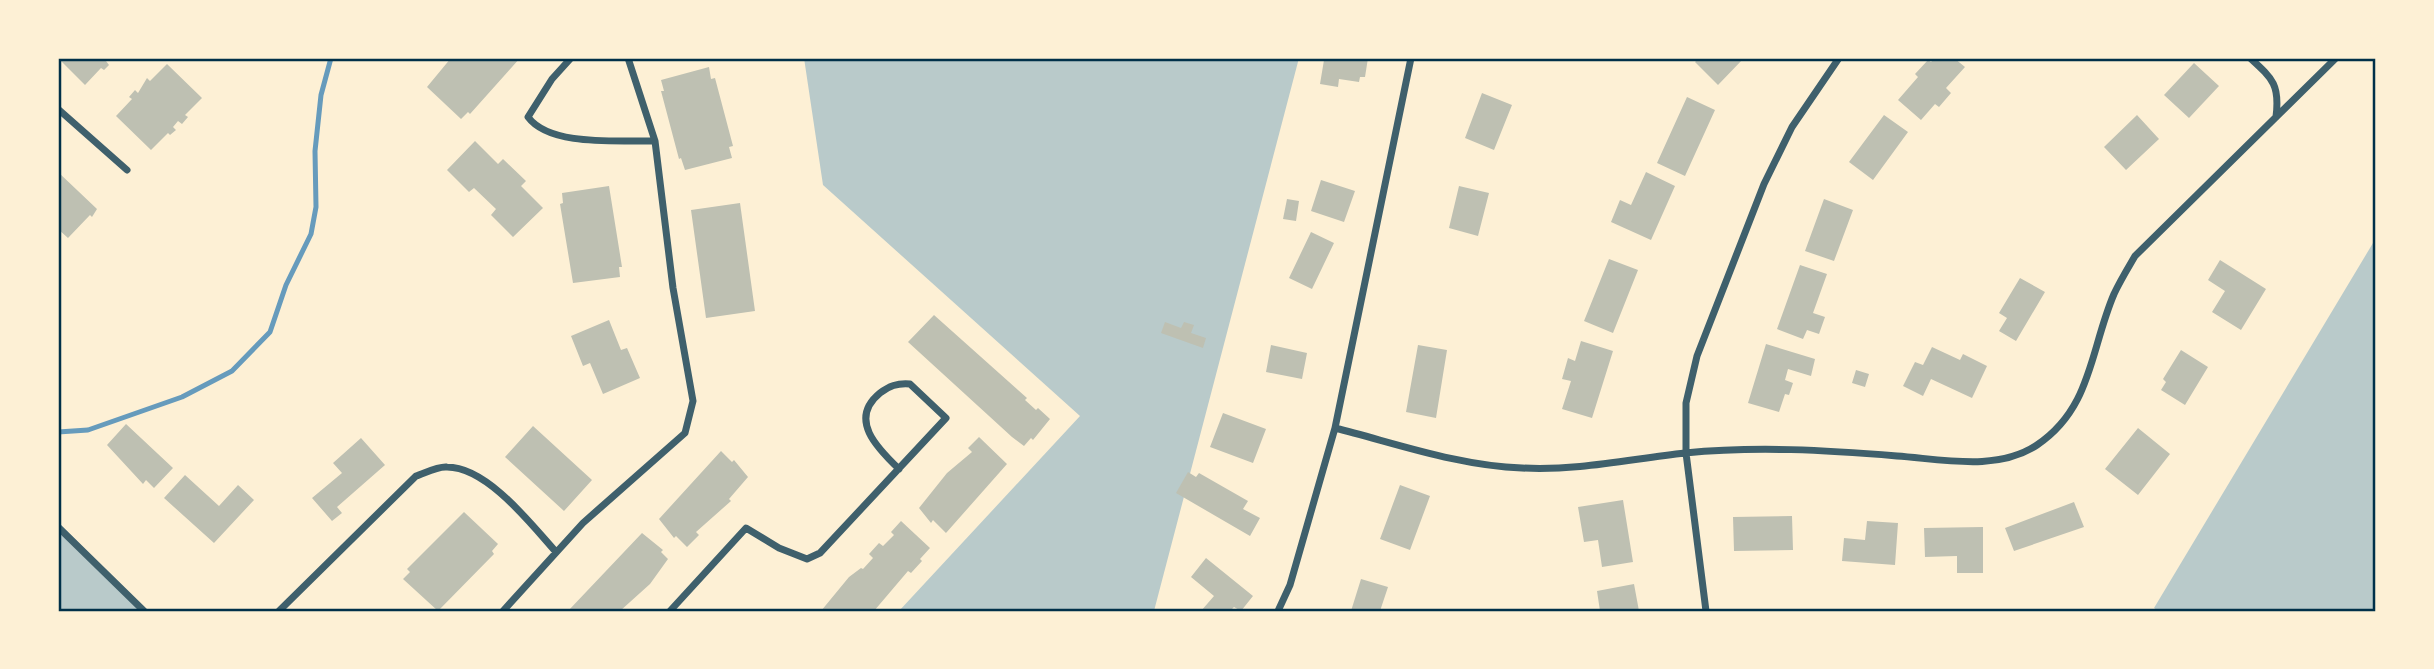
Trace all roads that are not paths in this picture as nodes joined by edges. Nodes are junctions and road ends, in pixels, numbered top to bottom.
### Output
1 (571, 58) edge
2 (628, 58) edge
3 (1411, 58) edge
4 (1839, 58) edge
5 (2250, 58) edge
6 (2336, 58) edge
7 (58, 109) edge
8 (2276, 118) junction
9 (655, 141) junction
10 (127, 170) dead end
11 (1335, 428) junction
12 (1686, 453) junction
13 (899, 469) junction
14 (58, 527) edge
15 (556, 552) junction
16 (144, 611) edge
17 (279, 611) edge
18 (503, 611) edge
19 (670, 611) edge
20 (1278, 611) edge
21 (1706, 611) edge

1 - 9 street
2 - 9 street
3 - 11 street
4 - 12 street
5 - 8 street
6 - 8 street
7 - 10 street
8 - 12 street
9 - 15 street
11 - 12 street
11 - 20 street
12 - 21 street
13 - 13 street
13 - 19 street
14 - 16 street
15 - 17 street
15 - 18 street

